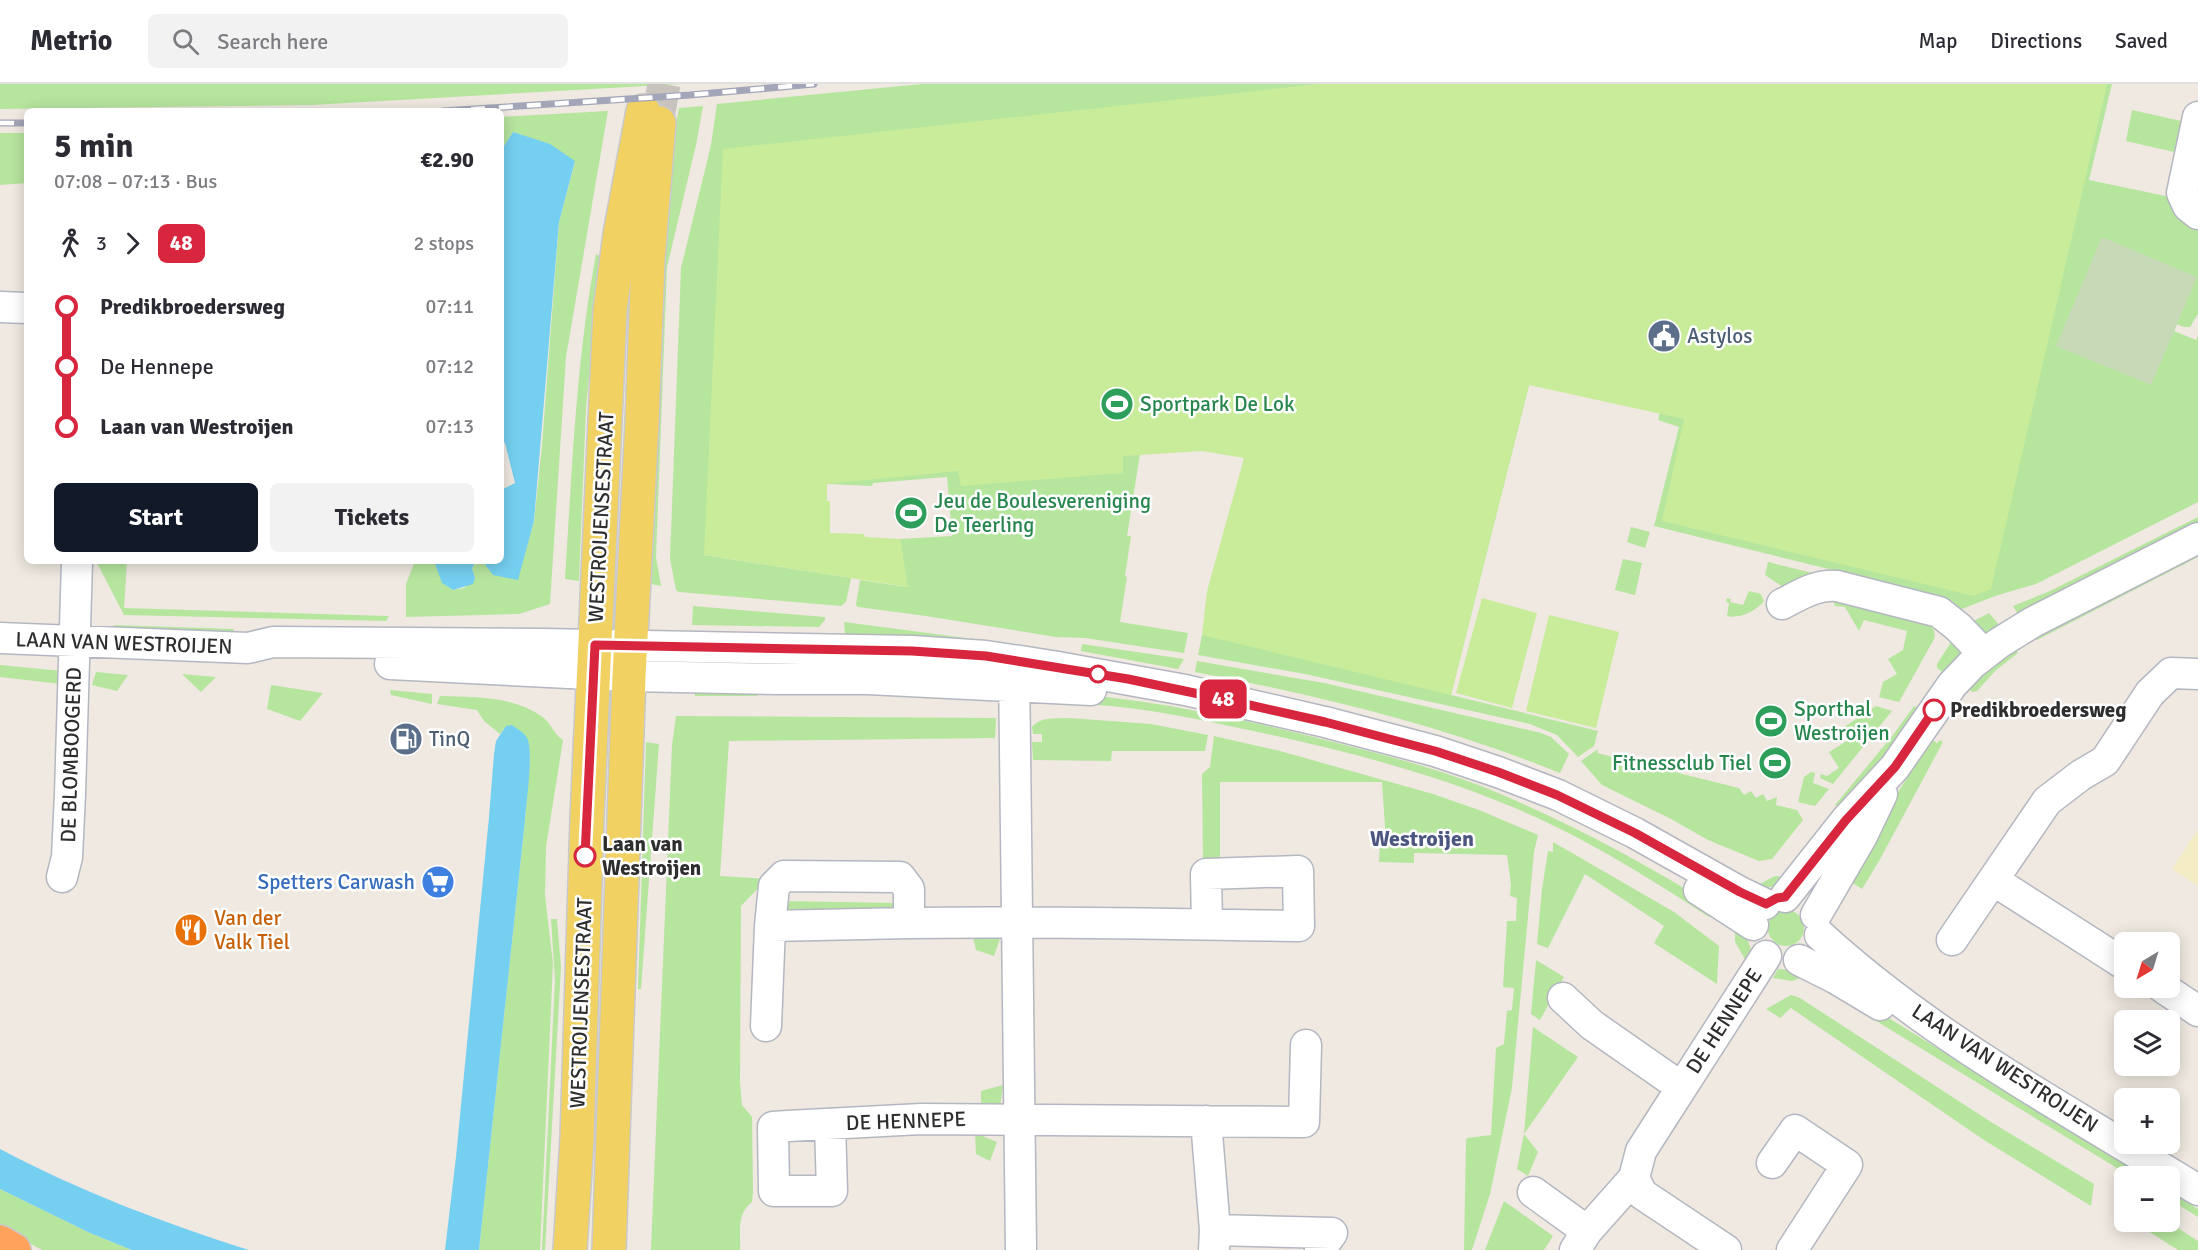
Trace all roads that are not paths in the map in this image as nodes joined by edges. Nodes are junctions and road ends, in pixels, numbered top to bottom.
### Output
1 (2198, 117) edge
2 (2198, 214) edge
3 (0, 307) edge
4 (24, 308) edge
5 (2198, 538) edge
6 (77, 564) edge
7 (1782, 604) dead end
8 (0, 638) edge
9 (75, 640) junction
10 (1984, 654) junction
11 (594, 659) junction
12 (629, 661) junction
13 (1014, 673) junction
14 (2198, 674) edge
15 (1895, 767) junction
16 (62, 877) dead end
17 (1993, 880) junction
18 (1768, 909) junction
19 (1018, 922) junction
20 (909, 923) junction
21 (1207, 924) dead end
22 (1818, 925) junction
23 (770, 926) junction
24 (1952, 940) dead end
25 (1766, 956) junction
26 (2114, 958) edge
27 (1799, 960) junction
28 (1563, 998) dead end
29 (2178, 998) edge
30 (2198, 1011) edge
31 (766, 1026) dead end
32 (1306, 1045) dead end
33 (1681, 1087) junction
34 (1019, 1120) junction
35 (1206, 1121) junction
36 (830, 1124) dead end
37 (1772, 1163) dead end
38 (2137, 1166) edge
39 (1634, 1178) junction
40 (2198, 1190) edge
41 (1533, 1192) dead end
42 (2180, 1192) edge
43 (2198, 1203) edge
44 (1214, 1240) edge
45 (1581, 1240) edge
46 (0, 1242) edge
47 (14, 1250) edge
48 (570, 1250) edge
49 (609, 1250) edge
50 (1021, 1250) edge
51 (1320, 1250) edge
52 (1726, 1250) edge
53 (1792, 1250) edge

1 - 2 street
3 - 4 street
5 - 10 street
6 - 9 street, DE BLOMBOOGERD
7 - 10 street
8 - 9 street, LAAN VAN WESTROIJEN
9 - 11 street, LAAN VAN WESTROIJEN
9 - 16 street, DE BLOMBOOGERD
10 - 15 street
11 - 12 street, LAAN VAN WESTROIJEN
11 - 12 main road, WESTROIJENSESTRAAT
11 - 48 main road, WESTROIJENSESTRAAT
12 - 13 street, LAAN VAN WESTROIJEN
12 - 49 main road, WESTROIJENSESTRAAT
13 - 18 street, LAAN VAN WESTROIJEN
13 - 19 street
14 - 17 street
15 - 18 street
15 - 22 street
17 - 24 street
17 - 26 street
18 - 22 street
18 - 25 street
19 - 20 street
19 - 21 street
19 - 34 street
20 - 23 street
20 - 23 street
22 - 27 street
22 - 40 street, LAAN VAN WESTROIJEN
23 - 31 street
25 - 27 street
25 - 33 street, DE HENNEPE
27 - 38 street, LAAN VAN WESTROIJEN
28 - 33 street, DE HENNEPE
29 - 30 street
32 - 35 street, DE HENNEPE
33 - 39 street, DE HENNEPE
34 - 35 street, DE HENNEPE
34 - 36 street, DE HENNEPE
34 - 50 street
35 - 44 street
37 - 53 street
39 - 45 street, DE HENNEPE
39 - 52 street
41 - 45 street, DE HENNEPE
42 - 43 street
44 - 51 street
46 - 47 highway

